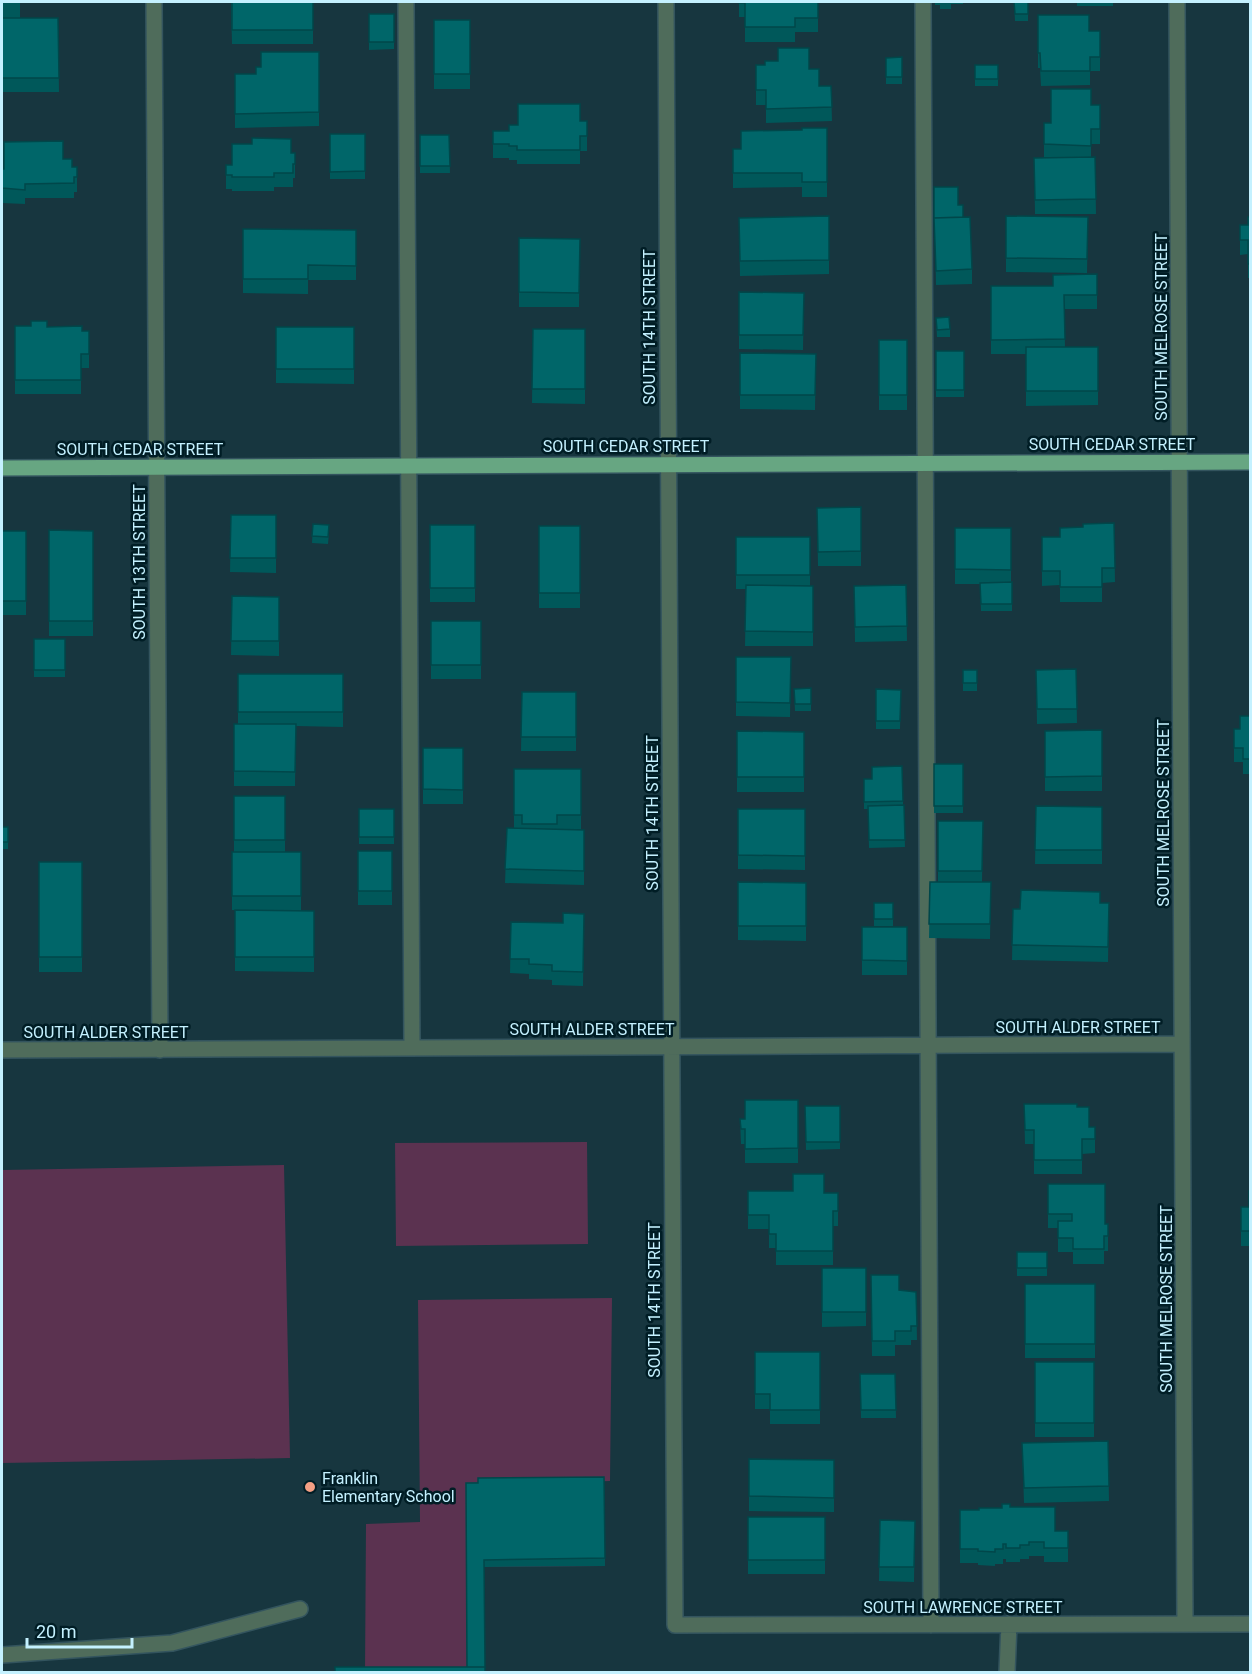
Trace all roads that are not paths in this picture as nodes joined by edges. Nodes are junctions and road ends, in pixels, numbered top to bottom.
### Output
1 (154, 2) edge
2 (406, 2) edge
3 (666, 2) edge
4 (923, 2) edge
5 (1177, 2) edge
6 (1179, 462) junction
7 (1251, 462) edge
8 (926, 463) junction
9 (668, 464) junction
10 (409, 466) junction
11 (156, 467) junction
12 (2, 468) edge
13 (1182, 1044) junction
14 (928, 1046) junction
15 (671, 1047) junction
16 (412, 1048) junction
17 (2, 1050) edge
18 (160, 1050) junction
19 (300, 1609) dead end
20 (1009, 1624) junction
21 (1185, 1624) junction
22 (1251, 1624) edge
23 (675, 1625) joint
24 (931, 1625) junction
25 (2, 1655) edge
26 (1007, 1672) edge

1 - 11 street, SOUTH 13TH STREET
2 - 10 street
3 - 9 street, SOUTH 14TH STREET
4 - 8 street
5 - 6 street, SOUTH MELROSE STREET
6 - 7 main road, SOUTH CEDAR STREET
6 - 8 main road, SOUTH CEDAR STREET
6 - 13 street, SOUTH MELROSE STREET
8 - 9 main road, SOUTH CEDAR STREET
8 - 14 street
9 - 10 main road, SOUTH CEDAR STREET
9 - 15 street, SOUTH 14TH STREET
10 - 11 main road, SOUTH CEDAR STREET
10 - 16 street
11 - 12 main road, SOUTH CEDAR STREET
11 - 18 street, SOUTH 13TH STREET
13 - 14 street, SOUTH ALDER STREET
13 - 21 street, SOUTH MELROSE STREET
14 - 15 street, SOUTH ALDER STREET
14 - 24 street
15 - 16 street, SOUTH ALDER STREET
15 - 23 street, SOUTH 14TH STREET
16 - 18 street, SOUTH ALDER STREET
17 - 18 street, SOUTH ALDER STREET
19 - 25 street
20 - 21 street, SOUTH LAWRENCE STREET
20 - 24 street, SOUTH LAWRENCE STREET
20 - 26 street
21 - 22 street, SOUTH LAWRENCE STREET
23 - 24 street, SOUTH LAWRENCE STREET

